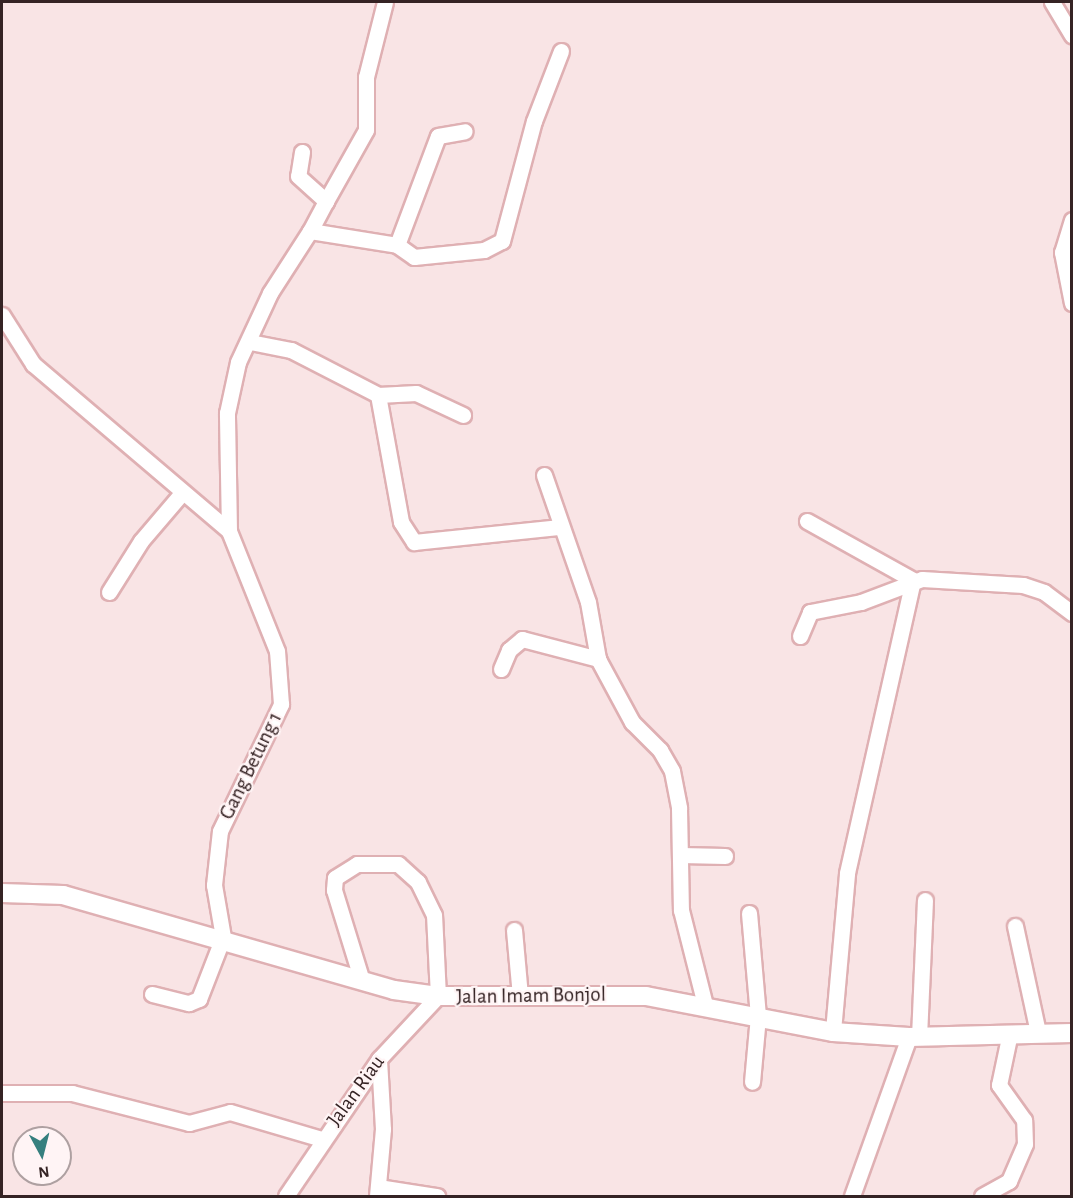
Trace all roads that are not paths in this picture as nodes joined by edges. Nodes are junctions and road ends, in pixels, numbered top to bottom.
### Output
1 (385, 2) edge
2 (1053, 2) edge
3 (1071, 34) edge
4 (561, 51) dead end
5 (465, 130) dead end
6 (302, 152) dead end
7 (326, 201) junction
8 (1071, 220) edge
9 (310, 231) junction
10 (397, 245) junction
11 (1071, 303) edge
12 (2, 315) edge
13 (250, 342) junction
14 (378, 395) junction
15 (463, 415) dead end
16 (544, 475) dead end
17 (181, 494) junction
18 (807, 521) dead end
19 (560, 527) junction
20 (229, 531) junction
21 (913, 580) junction
22 (109, 592) dead end
23 (1071, 613) edge
24 (800, 636) dead end
25 (597, 659) junction
26 (501, 669) dead end
27 (681, 855) junction
28 (725, 856) dead end
29 (2, 893) edge
30 (925, 900) dead end
31 (749, 913) dead end
32 (1015, 926) dead end
33 (514, 930) dead end
34 (223, 938) junction
35 (362, 981) junction
36 (153, 994) dead end
37 (438, 996) junction
38 (520, 996) junction
39 (705, 1005) junction
40 (758, 1016) junction
41 (833, 1032) junction
42 (1038, 1032) junction
43 (1010, 1033) junction
44 (1071, 1033) edge
45 (914, 1037) junction
46 (379, 1059) junction
47 (752, 1082) dead end
48 (2, 1093) edge
49 (322, 1139) junction
50 (377, 1192) edge
51 (286, 1197) edge
52 (437, 1197) edge
53 (852, 1197) edge
54 (982, 1197) edge

1 - 7 street
2 - 3 street
4 - 10 street
5 - 10 street
6 - 7 street
7 - 9 street
8 - 11 street
9 - 10 street
9 - 13 street
12 - 17 street
13 - 14 street
13 - 20 street
14 - 15 street
14 - 19 street
16 - 19 street
17 - 20 street
17 - 22 street
18 - 21 street
19 - 25 street
20 - 34 street, Gang Betung 1
21 - 23 street
21 - 24 street
21 - 41 street
25 - 26 street
25 - 27 street
27 - 28 street
27 - 39 street
29 - 34 main road, Jalan Imam Bonjol
30 - 45 street
31 - 40 street
32 - 42 street
33 - 38 street
34 - 35 main road, Jalan Imam Bonjol
34 - 36 street
35 - 37 main road, Jalan Imam Bonjol
35 - 37 street
37 - 38 main road, Jalan Imam Bonjol
37 - 46 street, Jalan Riau
38 - 39 main road, Jalan Imam Bonjol
39 - 40 main road, Jalan Imam Bonjol
40 - 41 main road, Jalan Imam Bonjol
40 - 47 street
41 - 45 main road, Jalan Imam Bonjol
42 - 43 main road, Jalan Imam Bonjol
42 - 44 main road, Jalan Imam Bonjol
43 - 45 main road, Jalan Imam Bonjol
43 - 54 street
45 - 53 street
46 - 49 street, Jalan Riau
46 - 50 street
48 - 49 street
49 - 51 street, Jalan Riau
50 - 52 street

